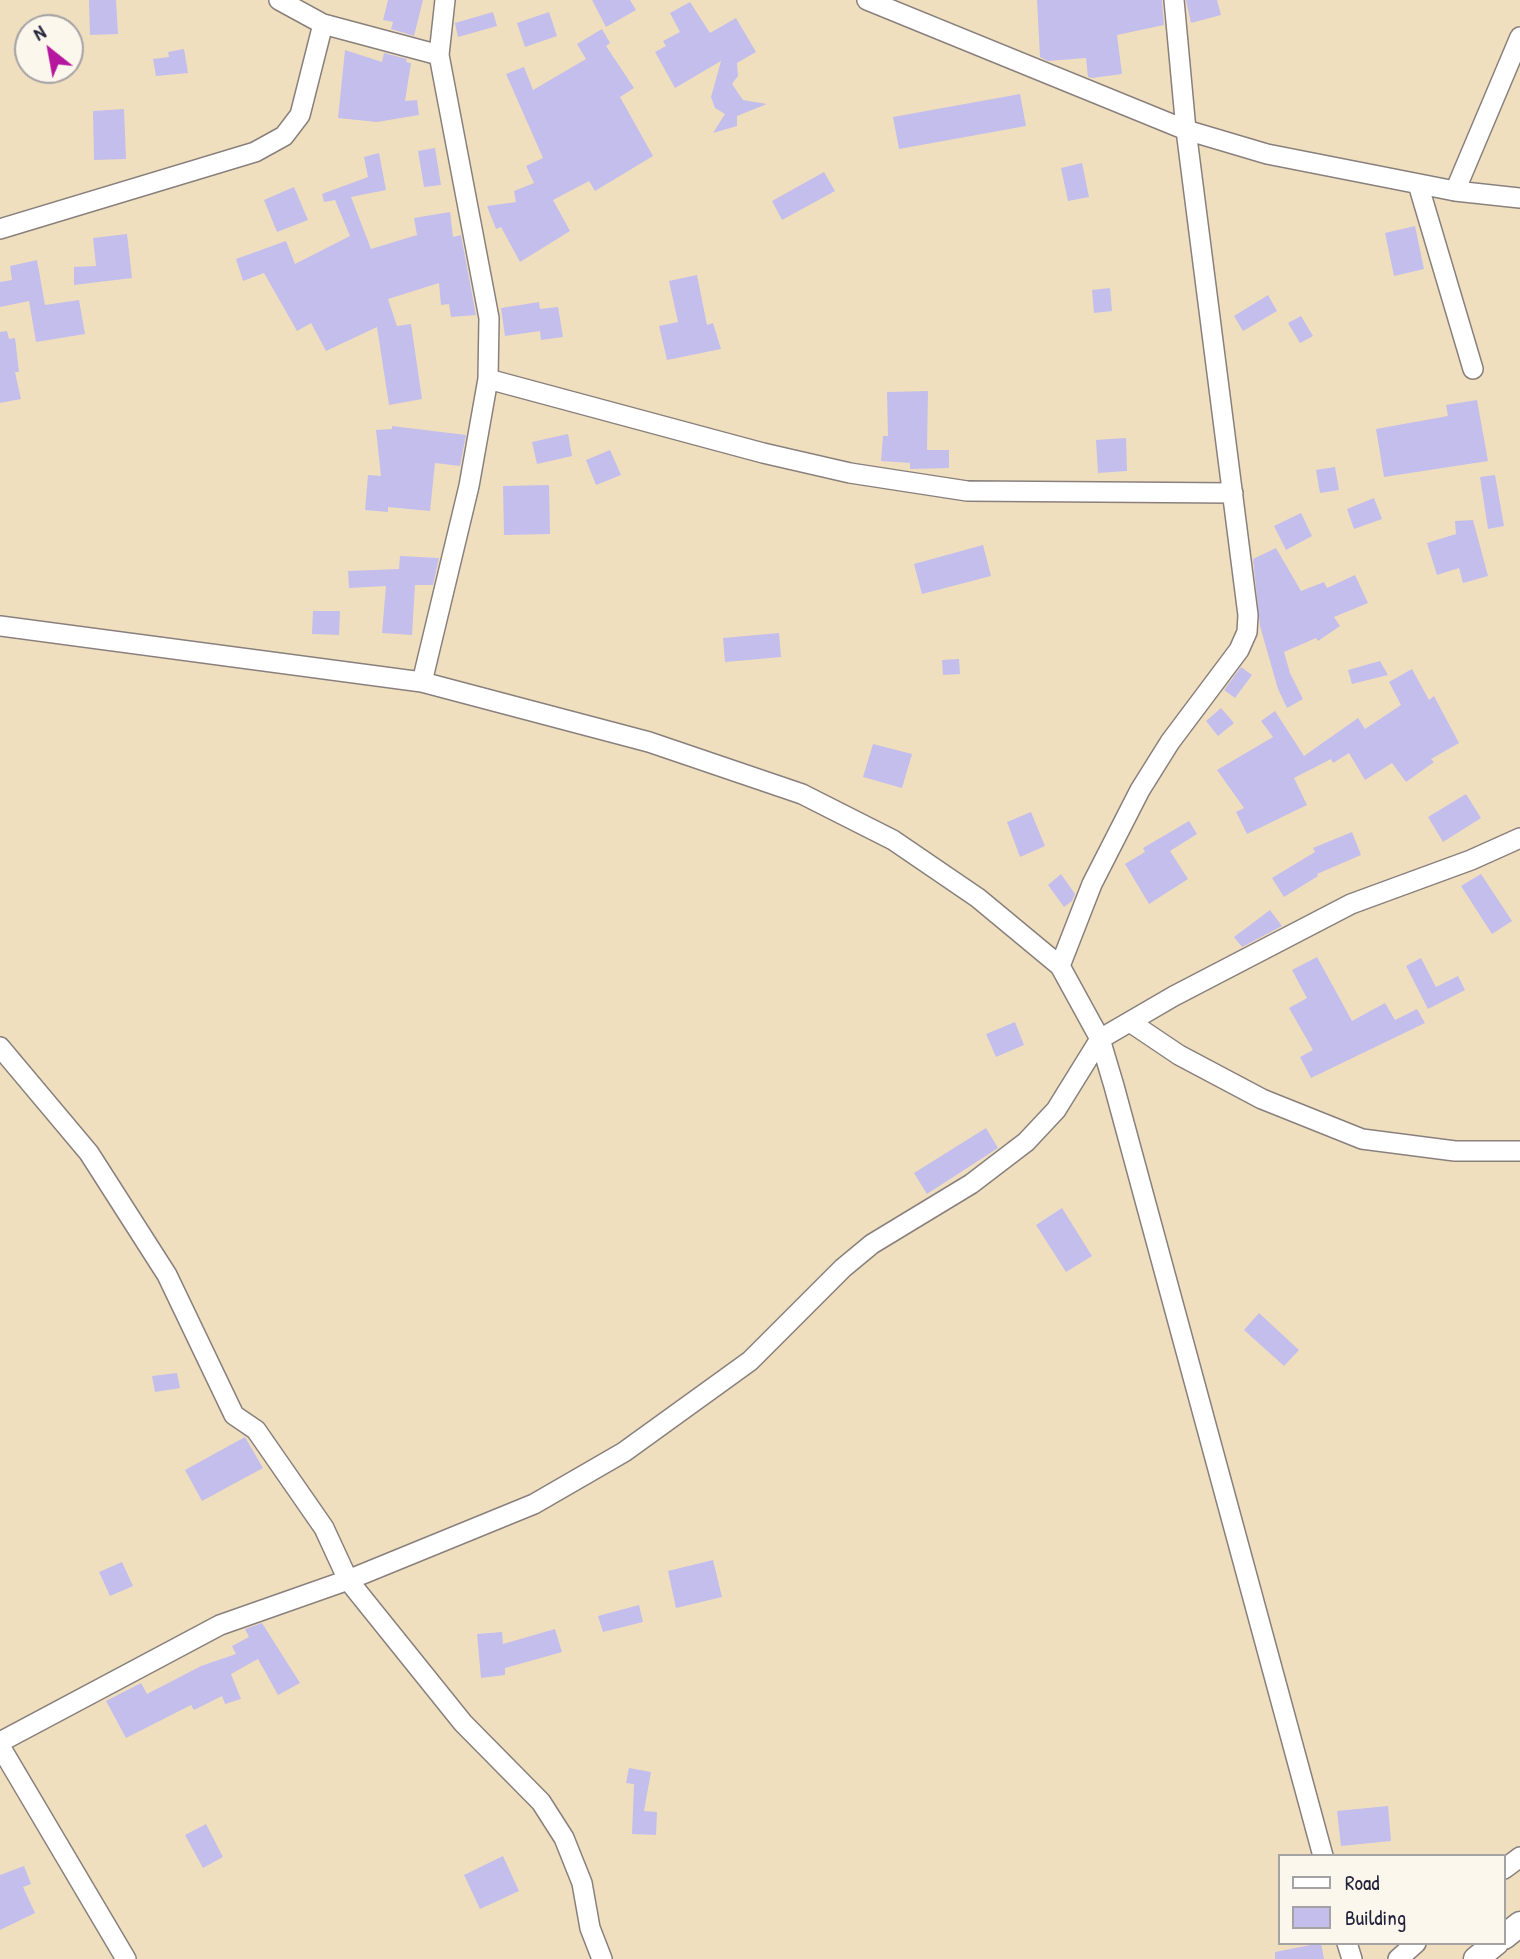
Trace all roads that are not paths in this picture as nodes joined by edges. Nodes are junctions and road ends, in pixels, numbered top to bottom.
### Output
1 (279, 0) edge
2 (445, 0) edge
3 (867, 0) edge
4 (1174, 0) edge
5 (323, 24) junction
6 (1520, 37) edge
7 (439, 55) junction
8 (1186, 130) junction
9 (1418, 184) junction
10 (1455, 191) junction
11 (1520, 198) edge
12 (0, 229) edge
13 (1473, 369) dead end
14 (488, 379) junction
15 (1233, 493) junction
16 (0, 626) edge
17 (422, 682) junction
18 (1520, 838) edge
19 (1060, 966) junction
20 (1130, 1021) junction
21 (1100, 1039) junction
22 (0, 1047) edge
23 (1520, 1151) edge
24 (348, 1580) junction
25 (0, 1744) edge
26 (1322, 1854) edge
27 (1520, 1857) edge
28 (1506, 1868) edge
29 (1520, 1924) edge
30 (1506, 1935) edge
31 (1414, 1945) edge
32 (1494, 1945) edge
33 (126, 1959) edge
34 (602, 1959) edge
35 (1398, 1959) edge
36 (1476, 1959) edge

1 - 5 street
2 - 7 street
3 - 8 street
4 - 8 street
5 - 7 street
5 - 12 street
6 - 10 street
7 - 14 street
8 - 9 street
8 - 15 street
9 - 10 street
9 - 13 street
10 - 11 street
14 - 15 street
14 - 17 street
15 - 19 street
16 - 17 street
17 - 19 street
18 - 20 street
19 - 21 street
20 - 21 street
20 - 23 street
21 - 24 street
21 - 26 street
22 - 24 street
24 - 25 street
24 - 34 street
25 - 33 street
27 - 28 street
29 - 30 main road
31 - 35 street
32 - 36 main road

